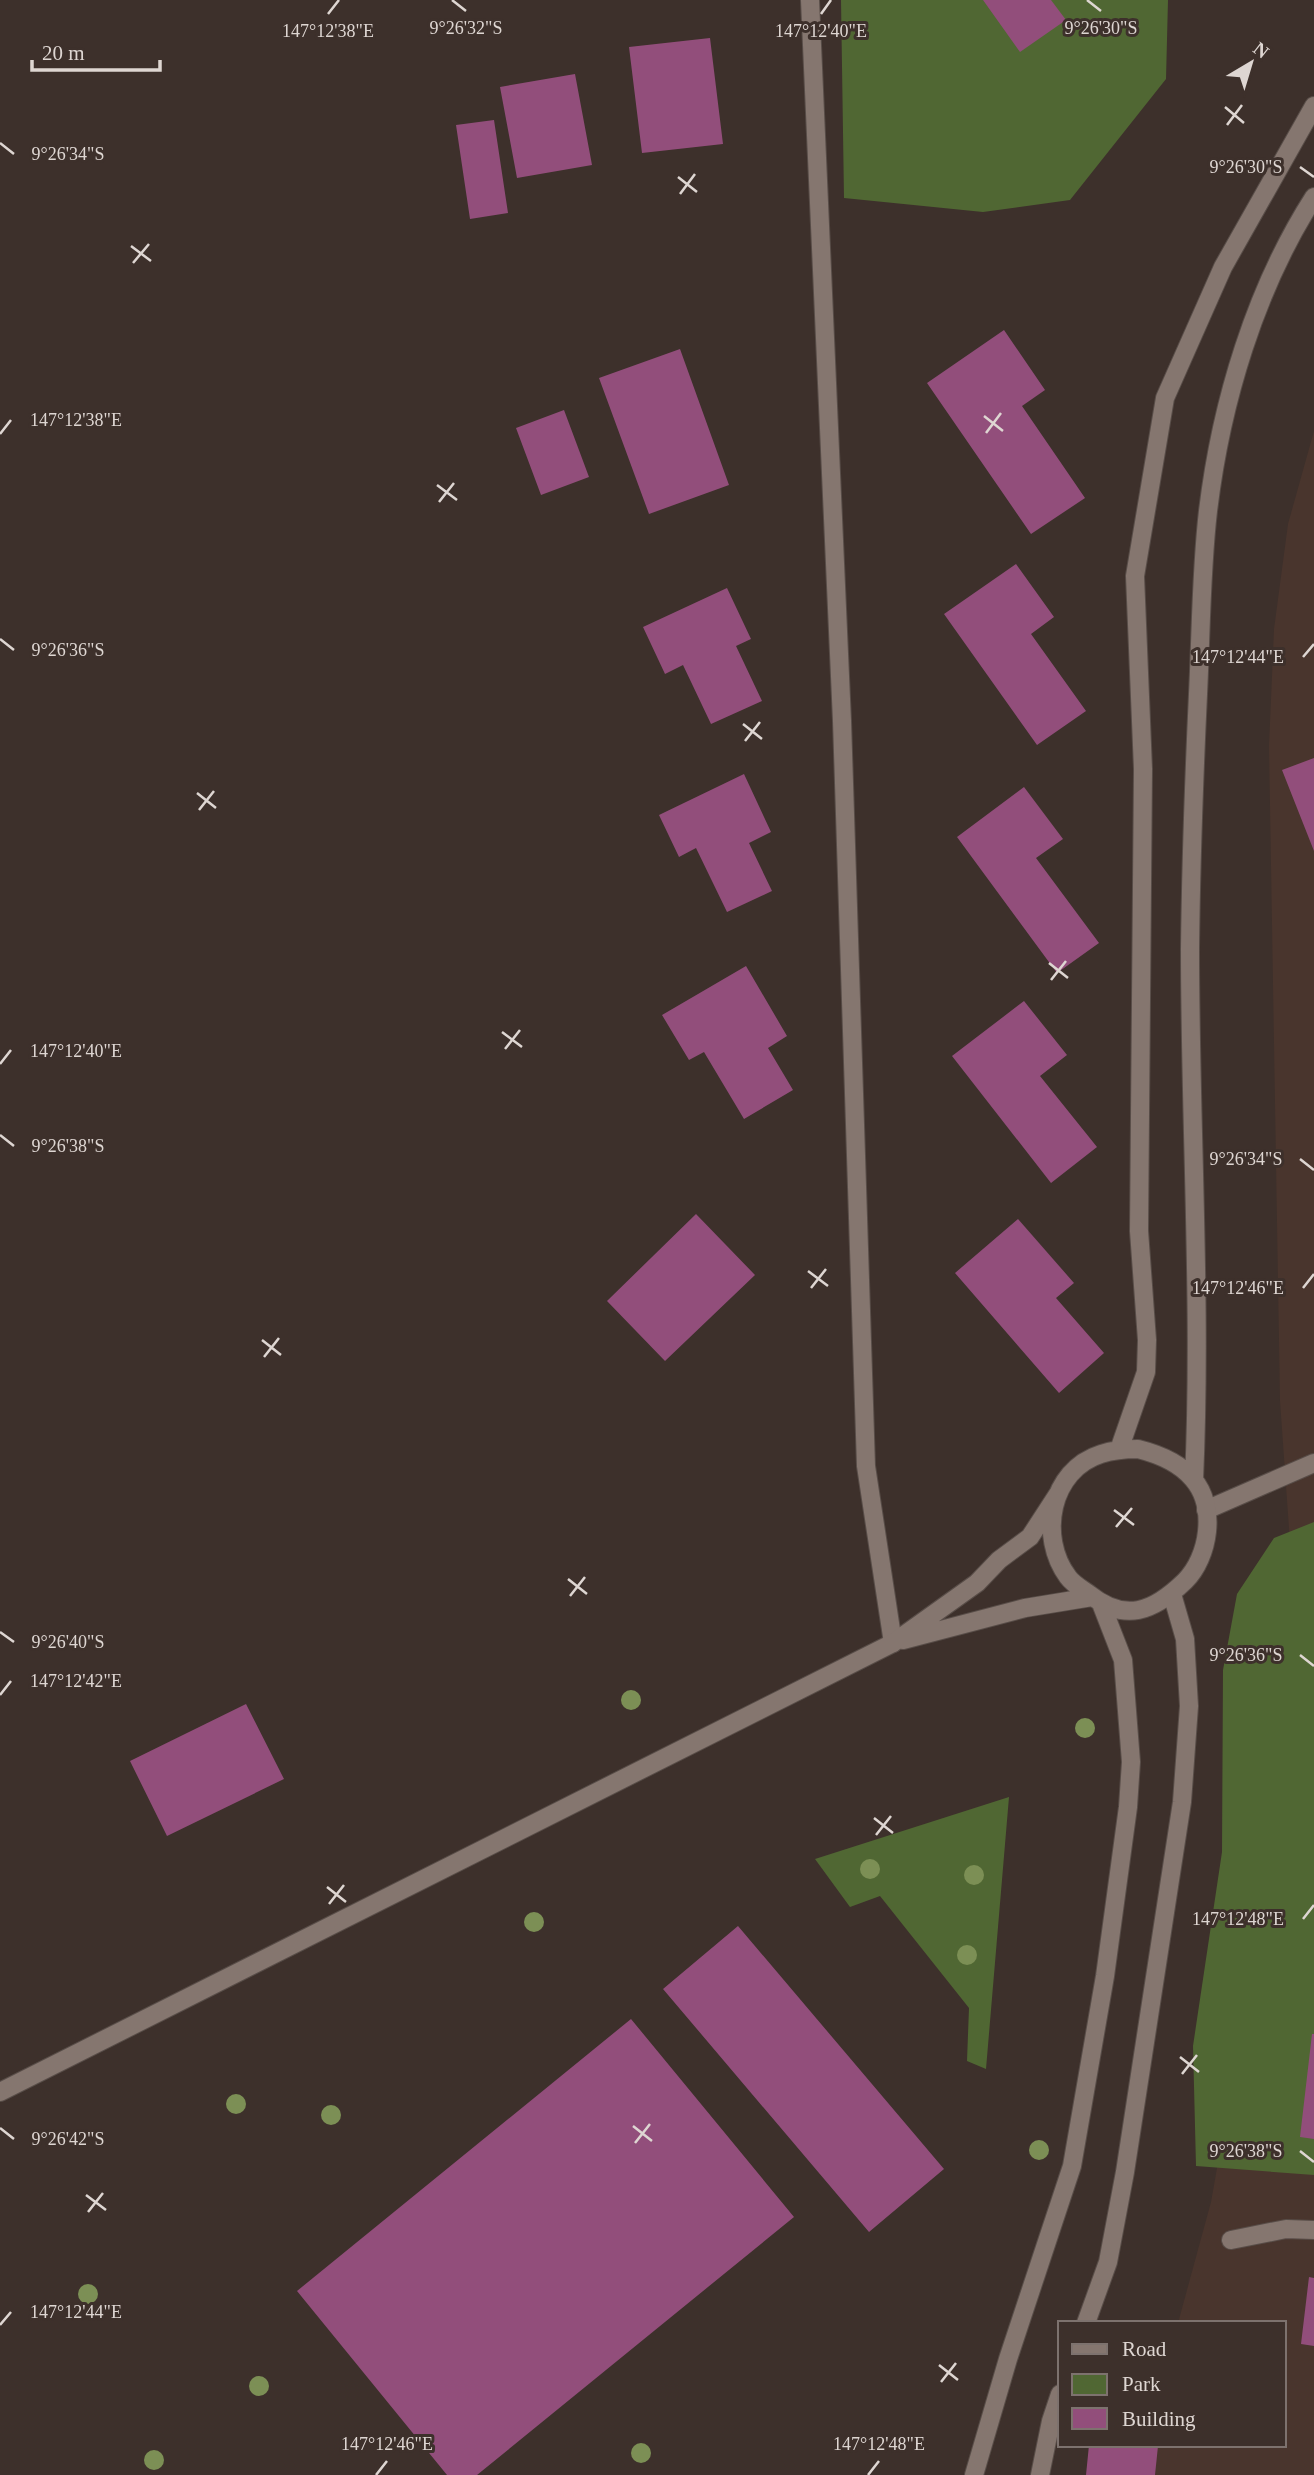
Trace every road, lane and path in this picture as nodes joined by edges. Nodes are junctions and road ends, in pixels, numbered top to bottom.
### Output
1 (810, 0) edge
2 (1314, 106) edge
3 (1314, 197) edge
4 (1119, 1450) junction
5 (1314, 1463) edge
6 (1194, 1479) junction
7 (1058, 1494) junction
8 (1206, 1510) junction
9 (1172, 1594) junction
10 (1097, 1602) junction
11 (893, 1643) junction
12 (0, 2092) edge
13 (1314, 2230) edge
14 (1231, 2240) dead end
15 (1087, 2321) edge
16 (1058, 2400) edge
17 (974, 2475) edge
18 (1040, 2475) edge

1 - 11 main road
2 - 4 main road
3 - 6 main road
4 - 6 main road
4 - 7 main road
5 - 8 main road
6 - 8 main road
7 - 10 main road
7 - 11 main road
8 - 9 main road
9 - 10 main road
9 - 15 main road
10 - 11 main road
10 - 17 main road
11 - 12 main road
13 - 14 main road
16 - 18 main road

